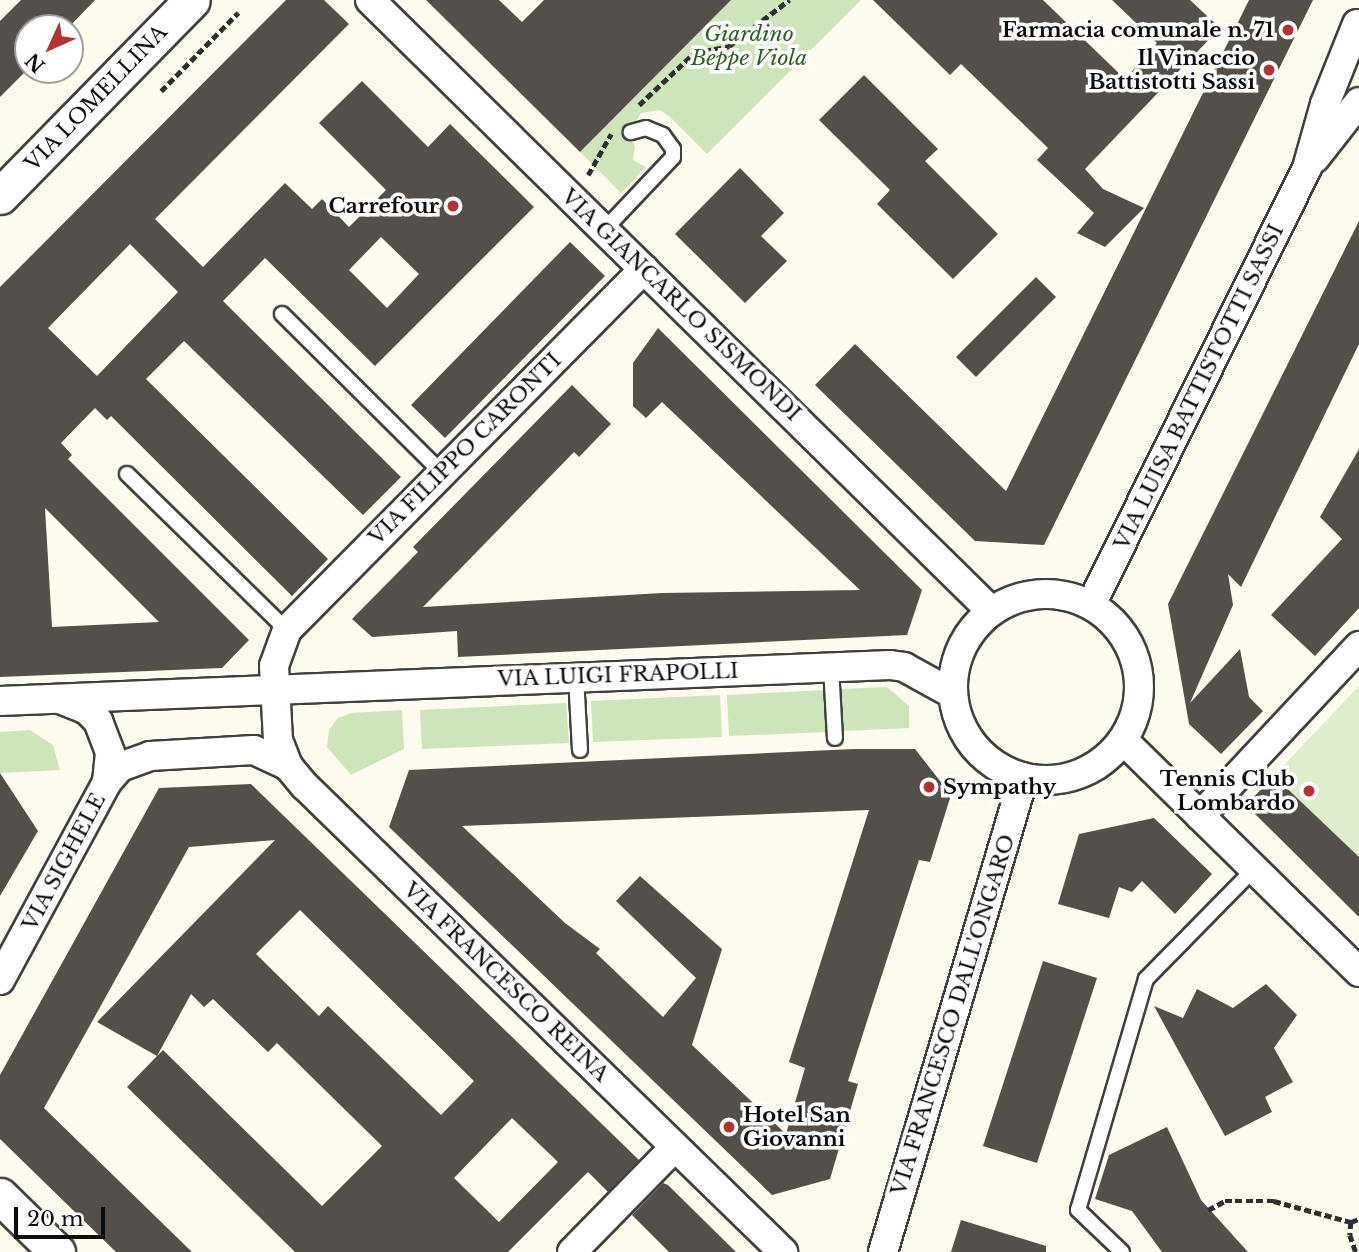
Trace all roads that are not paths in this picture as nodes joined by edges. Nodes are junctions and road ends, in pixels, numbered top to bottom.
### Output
1 (192, 0) edge
2 (370, 0) edge
3 (1358, 22) edge
4 (1359, 102) edge
5 (631, 132) dead end
6 (1307, 169) junction
7 (0, 196) edge
8 (604, 230) junction
9 (644, 269) junction
10 (282, 314) dead end
11 (442, 472) junction
12 (127, 474) dead end
13 (1091, 606) junction
14 (991, 611) junction
15 (287, 630) junction
16 (1359, 646) edge
17 (831, 667) junction
18 (576, 676) junction
19 (275, 687) junction
20 (953, 694) junction
21 (58, 698) junction
22 (0, 701) edge
23 (835, 738) dead end
24 (1123, 740) junction
25 (580, 750) dead end
26 (288, 766) junction
27 (1024, 778) junction
28 (107, 782) junction
29 (1200, 816) junction
30 (1254, 869) junction
31 (1359, 972) edge
32 (0, 980) edge
33 (675, 1147) junction
34 (0, 1196) edge
35 (57, 1252) edge
36 (572, 1252) edge
37 (783, 1252) edge
38 (883, 1252) edge
39 (1122, 1252) edge

1 - 7 street, VIA LOMELLINA
2 - 8 street, VIA GIANCARLO SISMONDI
3 - 6 street, VIA LUISA BATTISTOTTI SASSI
4 - 6 street, VIA LUISA BATTISTOTTI SASSI
5 - 8 lane
6 - 13 street, VIA LUISA BATTISTOTTI SASSI
8 - 9 street, VIA GIANCARLO SISMONDI
9 - 11 street, VIA FILIPPO CARONTI
9 - 14 street, VIA GIANCARLO SISMONDI
10 - 11 lane
11 - 15 street, VIA FILIPPO CARONTI
12 - 15 lane
13 - 14 street
13 - 24 street
14 - 20 street
15 - 19 street
16 - 29 street
17 - 18 street, VIA LUIGI FRAPOLLI
17 - 20 street, VIA LUIGI FRAPOLLI
17 - 23 lane
18 - 19 street, VIA LUIGI FRAPOLLI
18 - 25 lane
19 - 21 street, VIA LUIGI FRAPOLLI
19 - 26 street, VIA FRANCESCO REINA
20 - 27 street
21 - 22 street, VIA LUIGI FRAPOLLI
21 - 28 street
24 - 27 street
24 - 29 street
26 - 28 street
26 - 33 street, VIA FRANCESCO REINA
27 - 38 street, VIA FRANCESCO DALL'ONGARO
28 - 32 street, VIA SIGHELE
29 - 30 street
30 - 31 street
30 - 39 lane
33 - 36 street
33 - 37 street, VIA FRANCESCO REINA
34 - 35 street

